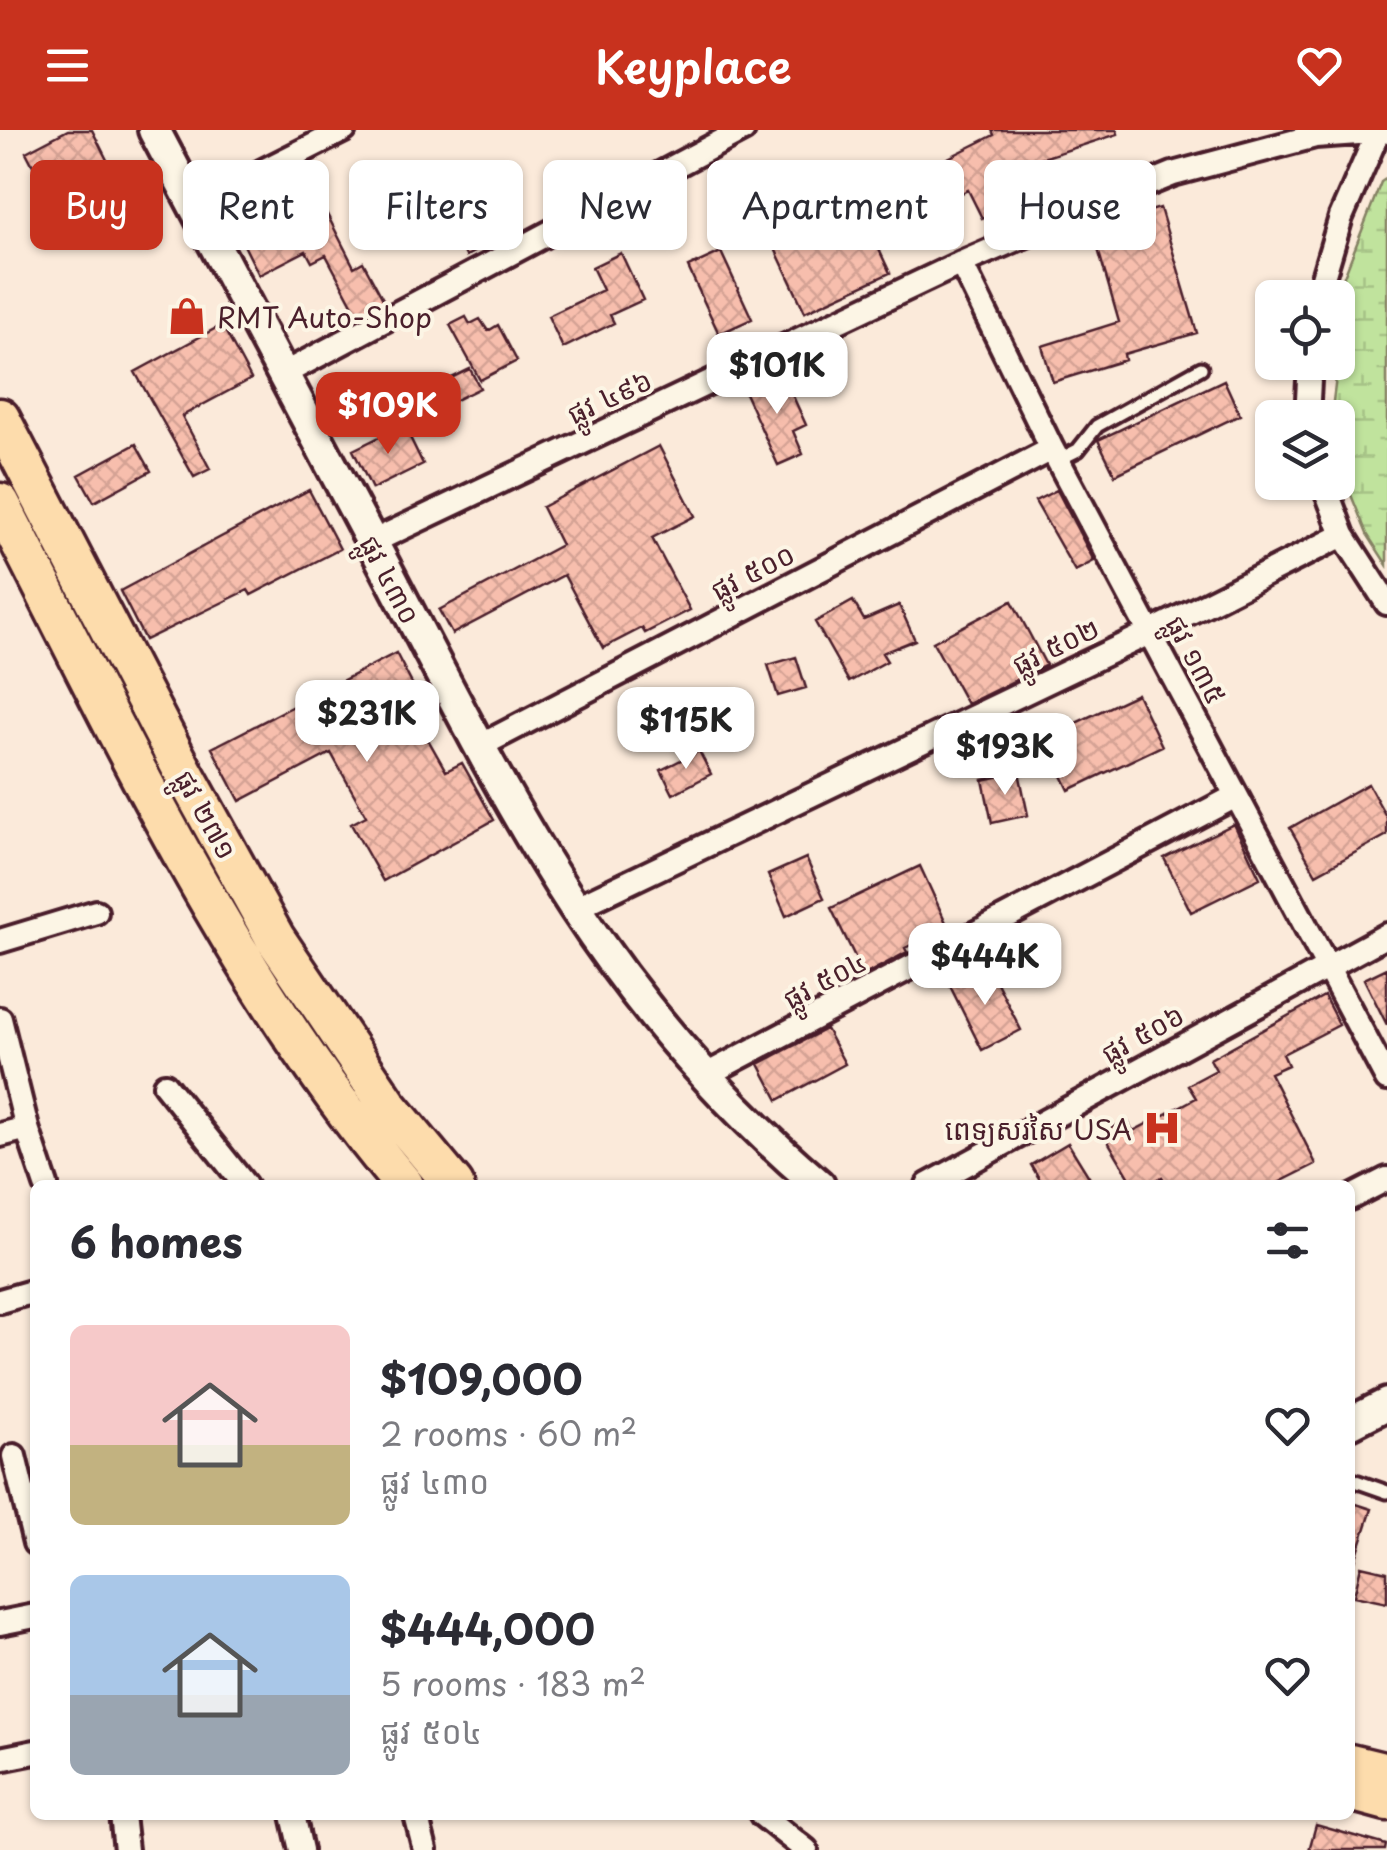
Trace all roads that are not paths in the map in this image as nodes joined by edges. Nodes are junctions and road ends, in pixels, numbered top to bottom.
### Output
1 (154, 130) edge
2 (344, 130) edge
3 (744, 130) edge
4 (1380, 130) edge
5 (1387, 131) edge
6 (285, 160) edge
7 (183, 185) edge
8 (217, 250) edge
9 (961, 263) junction
10 (1322, 280) edge
11 (1201, 368) dead end
12 (283, 374) junction
13 (0, 418) edge
14 (1055, 455) junction
15 (1330, 500) edge
16 (0, 503) edge
17 (1343, 535) junction
18 (372, 542) junction
19 (1387, 602) edge
20 (1149, 634) junction
21 (480, 746) junction
22 (1236, 796) junction
23 (575, 908) junction
24 (96, 912) dead end
25 (1387, 935) edge
26 (0, 941) edge
27 (1327, 965) junction
28 (0, 1020) edge
29 (706, 1075) junction
30 (1387, 1079) edge
31 (165, 1084) dead end
32 (27, 1128) junction
33 (0, 1135) edge
34 (1387, 1179) edge
35 (44, 1180) edge
36 (241, 1180) edge
37 (400, 1180) edge
38 (450, 1180) edge
39 (813, 1180) edge
40 (937, 1180) edge
41 (1355, 1195) edge
42 (30, 1292) edge
43 (0, 1301) edge
44 (1387, 1404) edge
45 (1355, 1420) edge
46 (16, 1455) edge
47 (1355, 1481) edge
48 (1387, 1492) edge
49 (30, 1520) edge
50 (30, 1617) edge
51 (0, 1623) edge
52 (30, 1753) edge
53 (0, 1759) edge
54 (1355, 1765) edge
55 (1387, 1773) edge
56 (1355, 1792) edge
57 (1387, 1801) edge
58 (123, 1820) edge
59 (295, 1820) edge
60 (417, 1820) edge
61 (768, 1820) edge
62 (126, 1850) edge
63 (301, 1850) edge
64 (426, 1850) edge
65 (806, 1850) edge

1 - 7 street, ផ្លូវ ៤៣០
2 - 6 street
3 - 12 street
4 - 5 street, ផ្លូវ ៤៩៦
4 - 9 street, ផ្លូវ ៤៩៦
4 - 10 street
8 - 12 street, ផ្លូវ ៤៣០
9 - 14 street, ផ្លូវ ១៣៥
9 - 18 street, ផ្លូវ ៤៩៦
11 - 14 lane
12 - 18 street, ផ្លូវ ៤៣០
13 - 38 main road, ផ្លូវ ២៧១
14 - 20 street, ផ្លូវ ១៣៥
14 - 21 street, ផ្លូវ ៥០០
15 - 17 street
16 - 37 main road, ផ្លូវ ២៧១
17 - 19 street
17 - 20 street, ផ្លូវ ៥០២
18 - 21 street, ផ្លូវ ៤៣០
20 - 22 street, ផ្លូវ ១៣៥
20 - 23 street, ផ្លូវ ៥០២
21 - 23 street, ផ្លូវ ៤៣០
22 - 27 street, ផ្លូវ ១៣៥
22 - 29 street, ផ្លូវ ៥០៤
23 - 29 street, ផ្លូវ ៤៣០
24 - 26 street
25 - 27 street, ផ្លូវ ៥០៦
27 - 30 street, ផ្លូវ ១៣៥
27 - 40 street, ផ្លូវ ៥០៦
28 - 32 street
29 - 39 street, ផ្លូវ ៤៣០
31 - 36 street
32 - 33 street
32 - 35 street
34 - 41 street
42 - 43 street
44 - 45 street
46 - 49 street
47 - 48 lane
50 - 51 street
52 - 53 street
54 - 55 main road
56 - 57 main road
58 - 62 street
59 - 63 street
60 - 64 street
61 - 65 street

